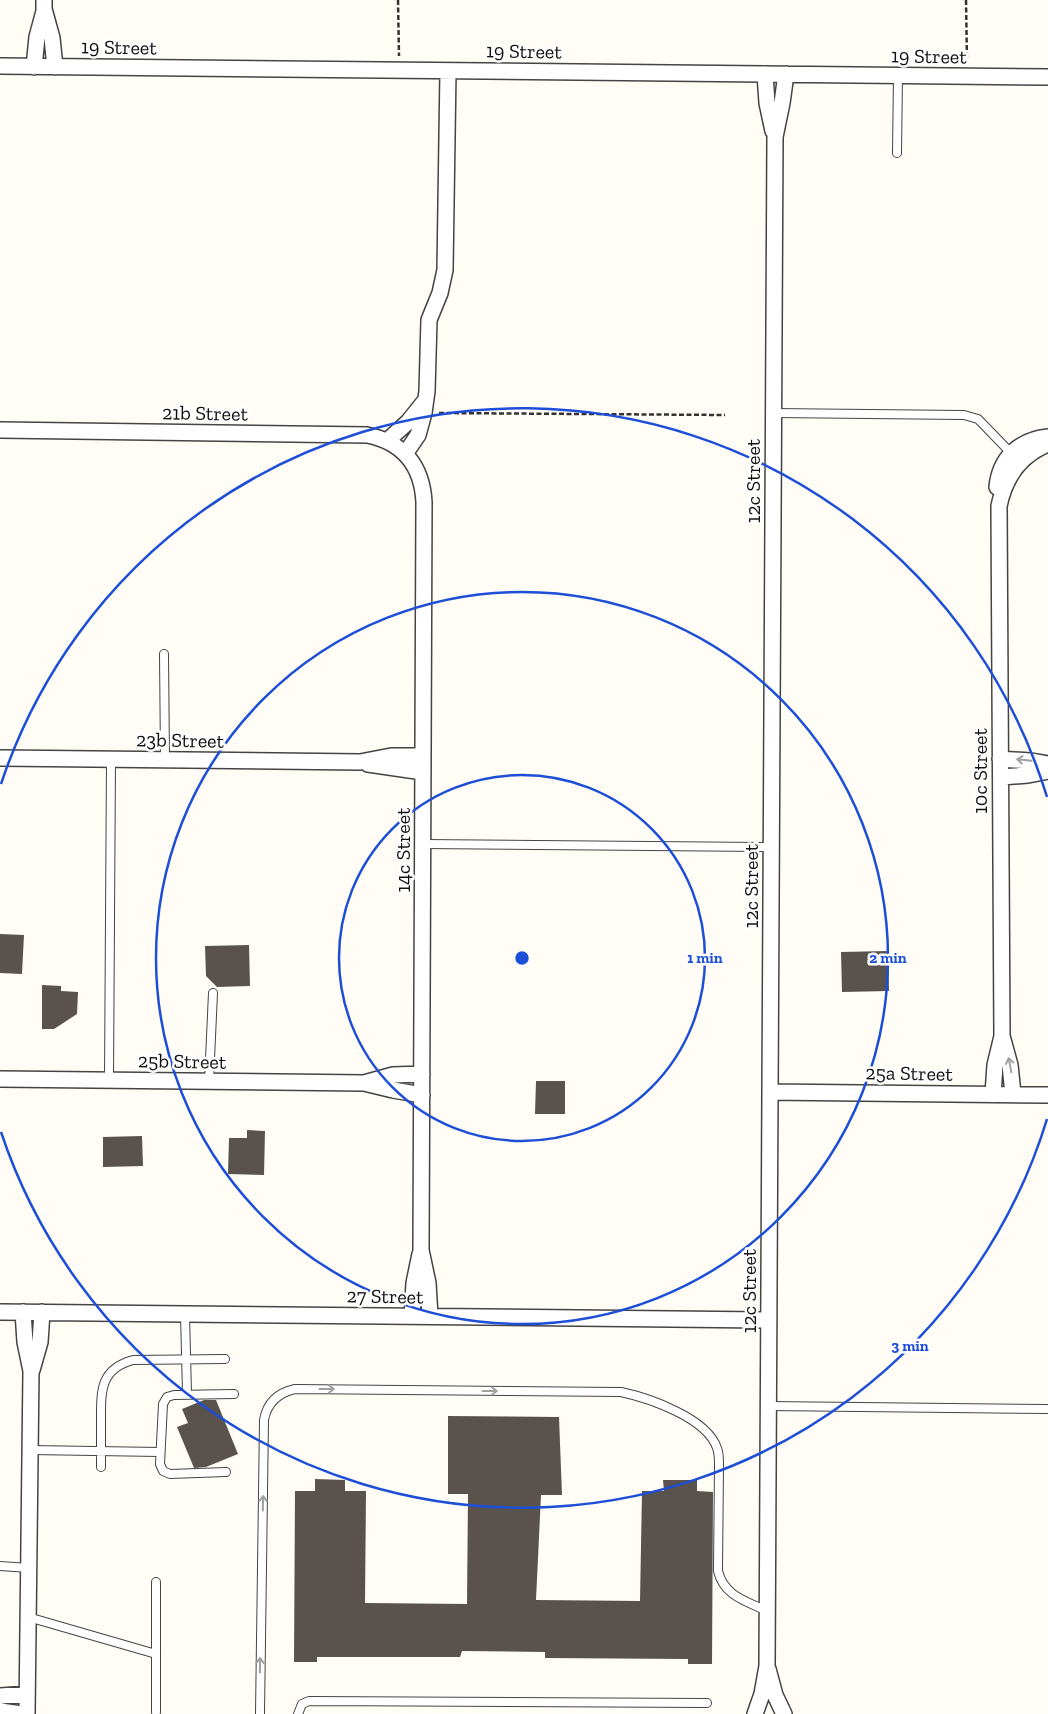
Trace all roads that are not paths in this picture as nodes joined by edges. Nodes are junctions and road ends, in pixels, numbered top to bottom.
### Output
1 (44, 5) edge
2 (0, 66) edge
3 (34, 66) junction
4 (56, 67) junction
5 (448, 71) junction
6 (765, 74) junction
7 (786, 74) junction
8 (898, 75) junction
9 (1048, 77) edge
10 (775, 137) junction
11 (897, 152) dead end
12 (425, 407) junction
13 (773, 414) junction
14 (0, 430) edge
15 (1048, 436) edge
16 (387, 441) junction
17 (1048, 444) edge
18 (405, 454) junction
19 (1016, 457) junction
20 (164, 654) dead end
21 (423, 756) junction
22 (0, 758) edge
23 (111, 759) junction
24 (1000, 759) junction
25 (165, 760) junction
26 (360, 762) junction
27 (1048, 764) edge
28 (1048, 771) edge
29 (423, 772) junction
30 (1001, 776) junction
31 (423, 844) junction
32 (771, 847) junction
33 (213, 993) dead end
34 (1002, 1036) junction
35 (422, 1074) junction
36 (0, 1079) edge
37 (109, 1080) junction
38 (209, 1081) junction
39 (364, 1082) junction
40 (770, 1092) junction
41 (992, 1094) junction
42 (1013, 1094) junction
43 (422, 1095) junction
44 (1048, 1095) edge
45 (421, 1250) junction
46 (0, 1312) edge
47 (23, 1312) junction
48 (42, 1312) junction
49 (185, 1314) junction
50 (412, 1316) junction
51 (430, 1316) junction
52 (768, 1320) junction
53 (186, 1359) junction
54 (225, 1359) dead end
55 (31, 1372) junction
56 (187, 1394) junction
57 (234, 1394) dead end
58 (768, 1406) junction
59 (1048, 1409) edge
60 (30, 1450) junction
61 (101, 1451) junction
62 (160, 1452) junction
63 (101, 1468) dead end
64 (226, 1472) dead end
65 (0, 1566) edge
66 (29, 1568) junction
67 (156, 1582) dead end
68 (767, 1611) junction
69 (28, 1618) junction
70 (156, 1654) junction
71 (767, 1666) junction
72 (28, 1694) junction
73 (0, 1696) edge
74 (706, 1703) dead end
75 (0, 1711) edge
76 (156, 1712) dead end
77 (22, 1714) edge
78 (27, 1714) edge
79 (260, 1714) edge
80 (298, 1714) edge
81 (754, 1714) edge
82 (783, 1714) edge

1 - 3 street
1 - 4 street
2 - 3 street, 19 Street
3 - 4 street, 19 Street
4 - 5 street, 19 Street
5 - 6 street, 19 Street
5 - 12 street
6 - 7 street, 19 Street
6 - 10 street, 12c Street
7 - 8 street, 19 Street
7 - 10 street, 12c Street
8 - 9 street, 19 Street
8 - 11 lane
10 - 13 street, 12c Street
12 - 16 street
12 - 18 street
13 - 19 lane
13 - 32 street, 12c Street
14 - 16 street, 21b Street
15 - 19 street
16 - 18 street, 21b Street
17 - 19 street
18 - 21 street, 14c Street
19 - 24 street, 10c Street
20 - 25 lane
21 - 26 street, 23b Street
21 - 29 street, 14c Street
22 - 23 street, 23b Street
23 - 25 street, 23b Street
23 - 37 lane
27 -> 24 street
24 - 30 street, 10c Street
25 - 26 street, 23b Street
26 - 29 street, 23b Street
28 - 30 street
29 - 31 street, 14c Street
30 - 34 street, 10c Street
31 - 32 lane
31 - 35 street, 14c Street
32 - 40 street, 12c Street
33 - 38 lane
34 - 41 street, 10c Street
42 -> 34 street, 10c Street
35 - 39 street, 25b Street
35 - 43 street, 14c Street
36 - 37 street, 25b Street
37 - 38 street, 25b Street
38 - 39 street, 25b Street
39 - 43 street, 25b Street
40 - 41 street, 25a Street
40 - 52 street, 12c Street
41 - 42 street, 25a Street
42 - 44 street, 25a Street
43 - 45 street, 14c Street
45 - 50 street, 14c Street
45 - 51 street, 14c Street
46 - 47 street, 27 Street
47 - 48 street, 27 Street
47 - 55 street
48 - 49 street, 27 Street
48 - 55 street
49 - 50 street, 27 Street
49 - 53 lane
50 - 51 street, 27 Street
51 - 52 street, 27 Street
52 - 58 street, 12c Street
53 - 54 lane
53 - 56 lane
53 - 61 lane
55 - 60 street
56 - 57 lane
56 - 62 lane
58 - 59 lane
58 - 68 street, 12c Street
60 - 61 lane
60 - 66 street
61 - 62 lane
61 - 63 lane
62 - 64 lane
65 - 66 lane
66 - 69 street
67 - 70 lane
68 - 71 street, 12c Street
79 -> 68 lane
69 - 70 lane
69 - 72 street
70 - 76 lane
71 - 81 street, 12c Street
71 - 82 street, 12c Street
72 - 73 street
72 - 78 street
74 - 80 lane
75 - 77 street
81 - 82 street

